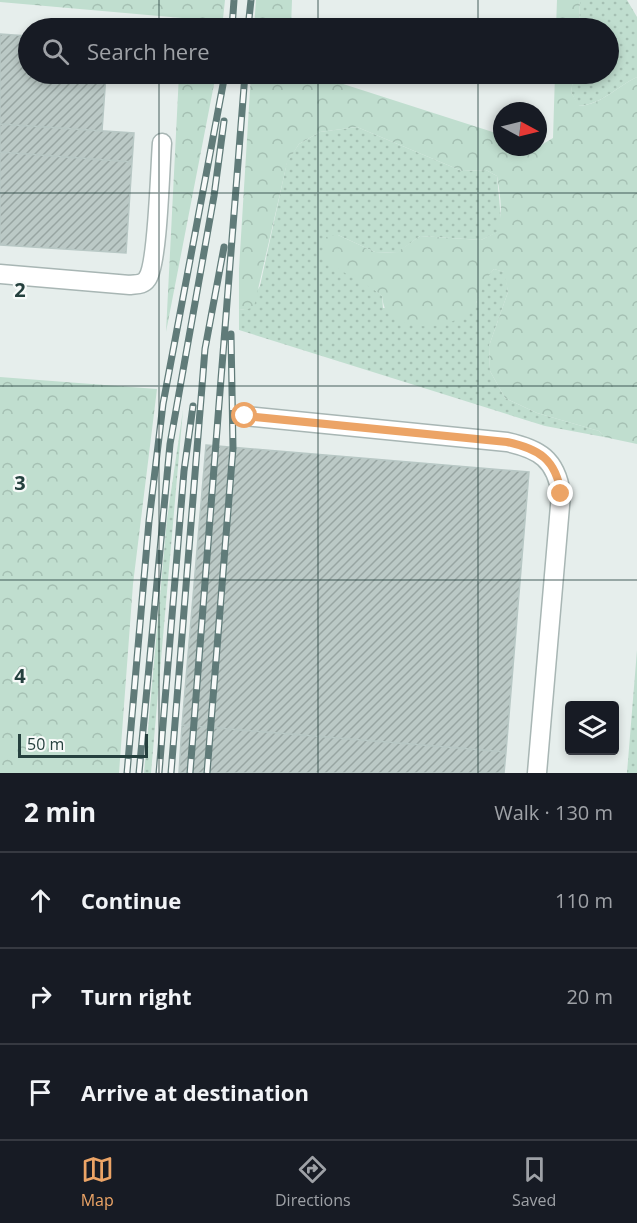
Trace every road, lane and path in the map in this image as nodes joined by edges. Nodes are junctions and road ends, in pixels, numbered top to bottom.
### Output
1 (162, 142) dead end
2 (0, 274) edge
3 (245, 416) dead end
4 (537, 773) edge

1 - 2 lane
3 - 4 lane

